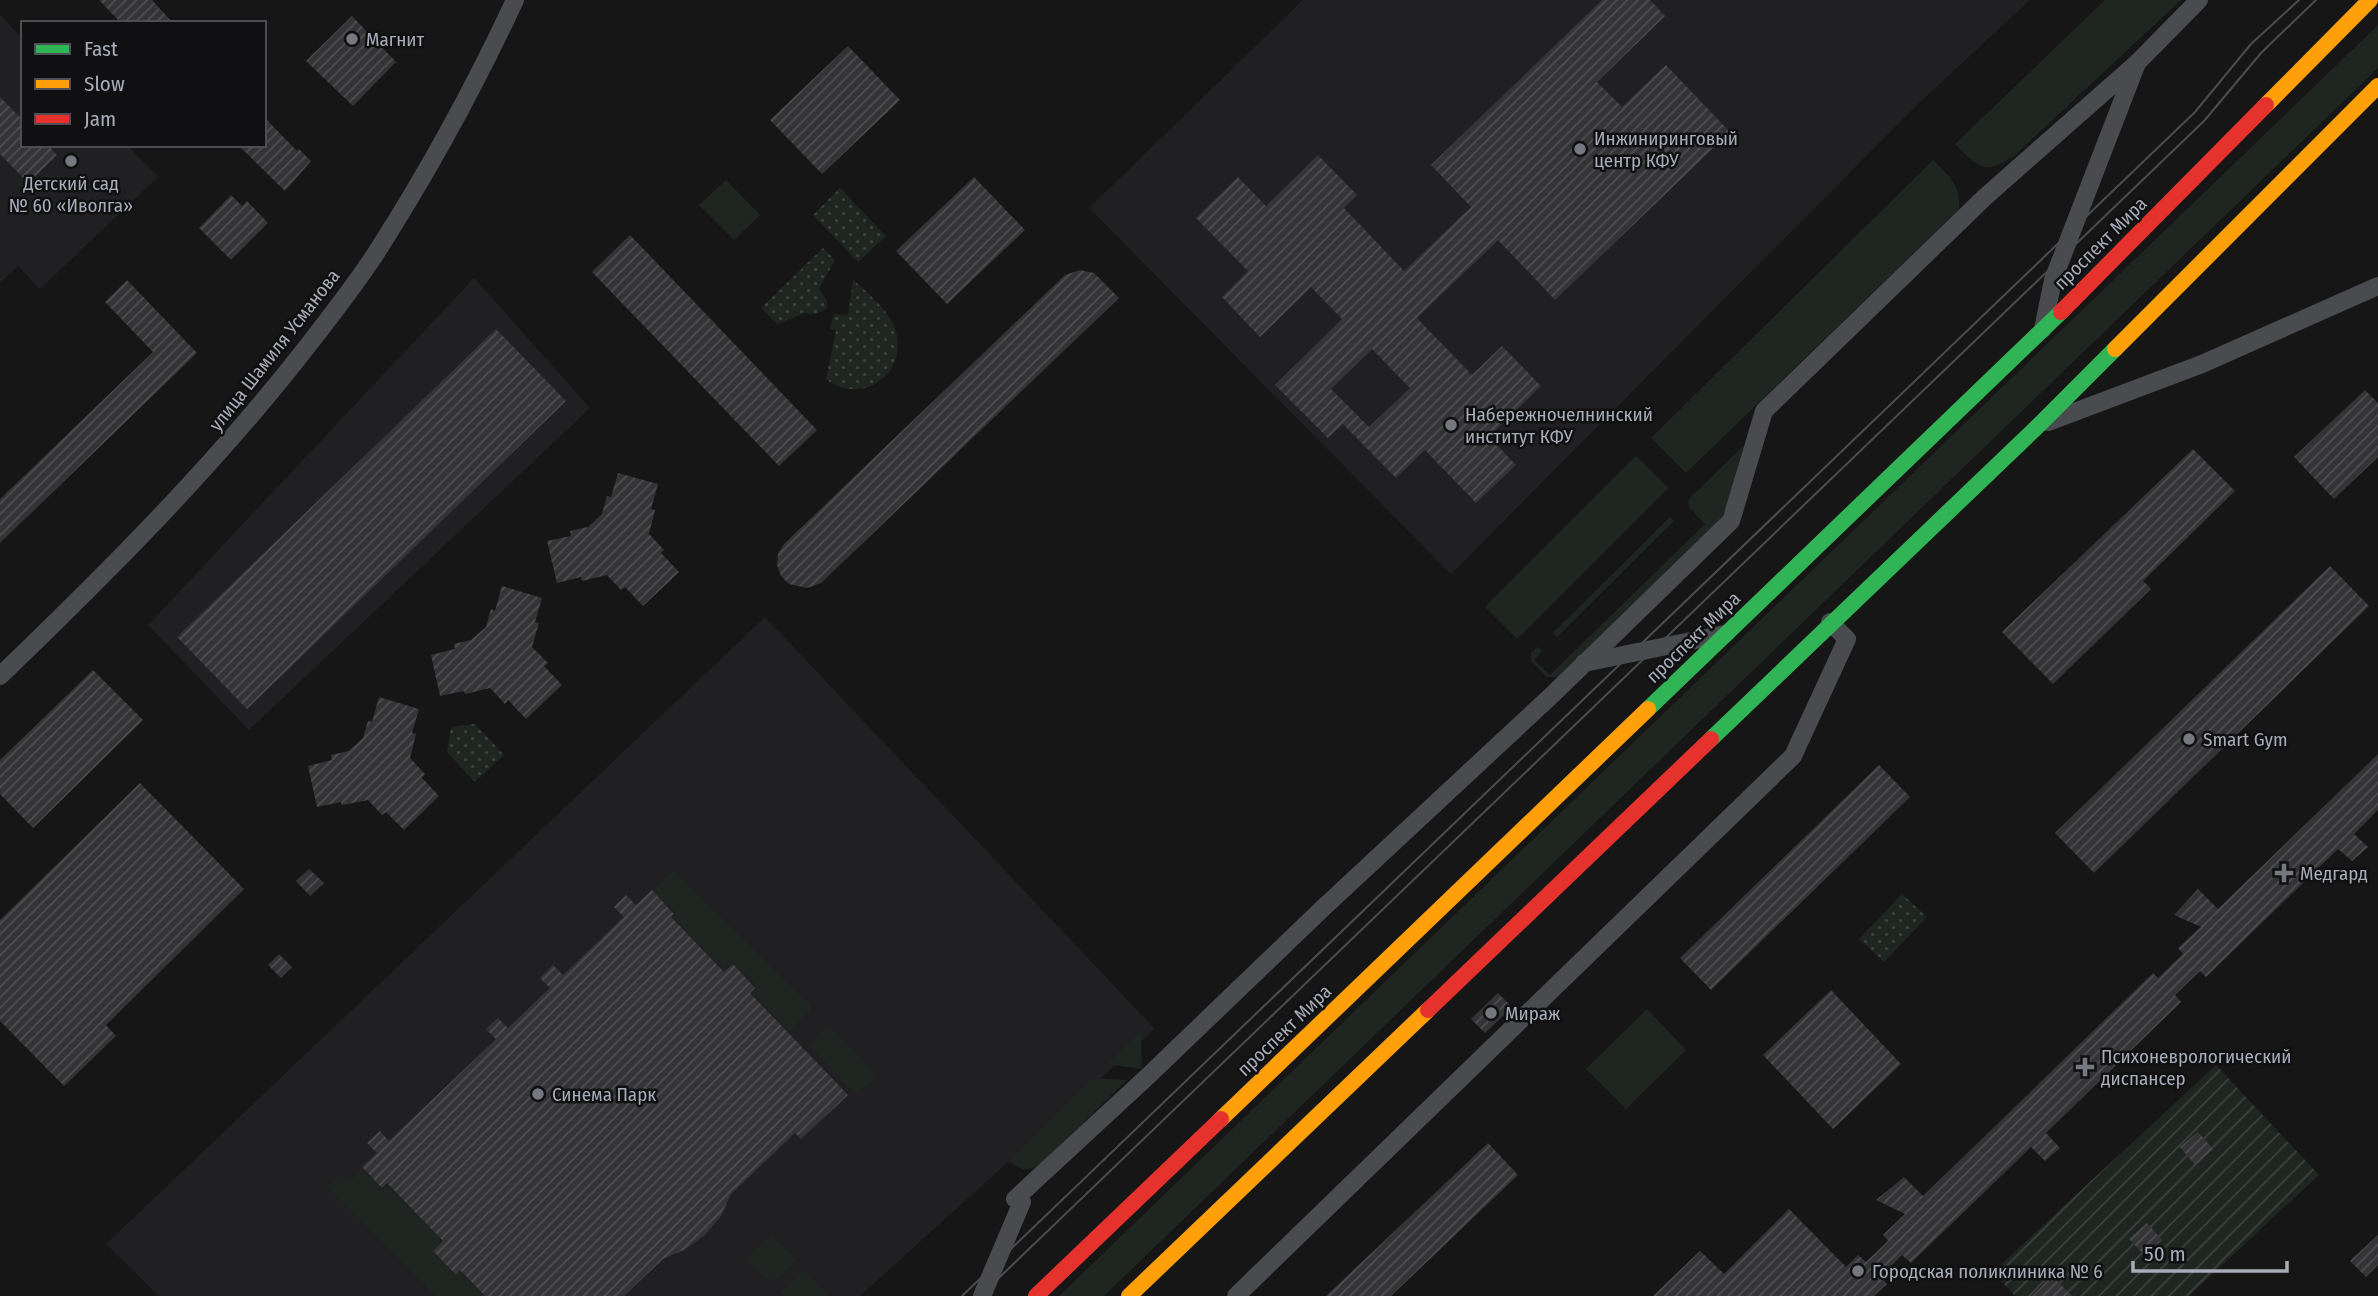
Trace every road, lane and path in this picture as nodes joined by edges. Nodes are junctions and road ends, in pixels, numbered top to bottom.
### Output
1 (515, 0) edge
2 (2199, 0) edge
3 (2370, 0) edge
4 (2137, 63) junction
5 (2378, 86) edge
6 (2378, 286) edge
7 (2043, 330) junction
8 (2038, 426) junction
9 (1830, 622) junction
10 (1727, 634) junction
11 (1584, 663) junction
12 (0, 676) edge
13 (982, 1296) edge
14 (1036, 1296) edge
15 (1129, 1296) edge
16 (1236, 1296) edge

1 - 12 street, улица Шамиля Усманова
2 - 4 street
3 - 7 main road, проспект Мира
4 - 7 street
4 - 11 street
5 - 8 main road
6 - 8 street
7 - 10 main road, проспект Мира
8 - 9 main road
9 - 15 main road
9 - 16 street
10 - 11 street
10 - 14 main road, проспект Мира
11 - 13 street

